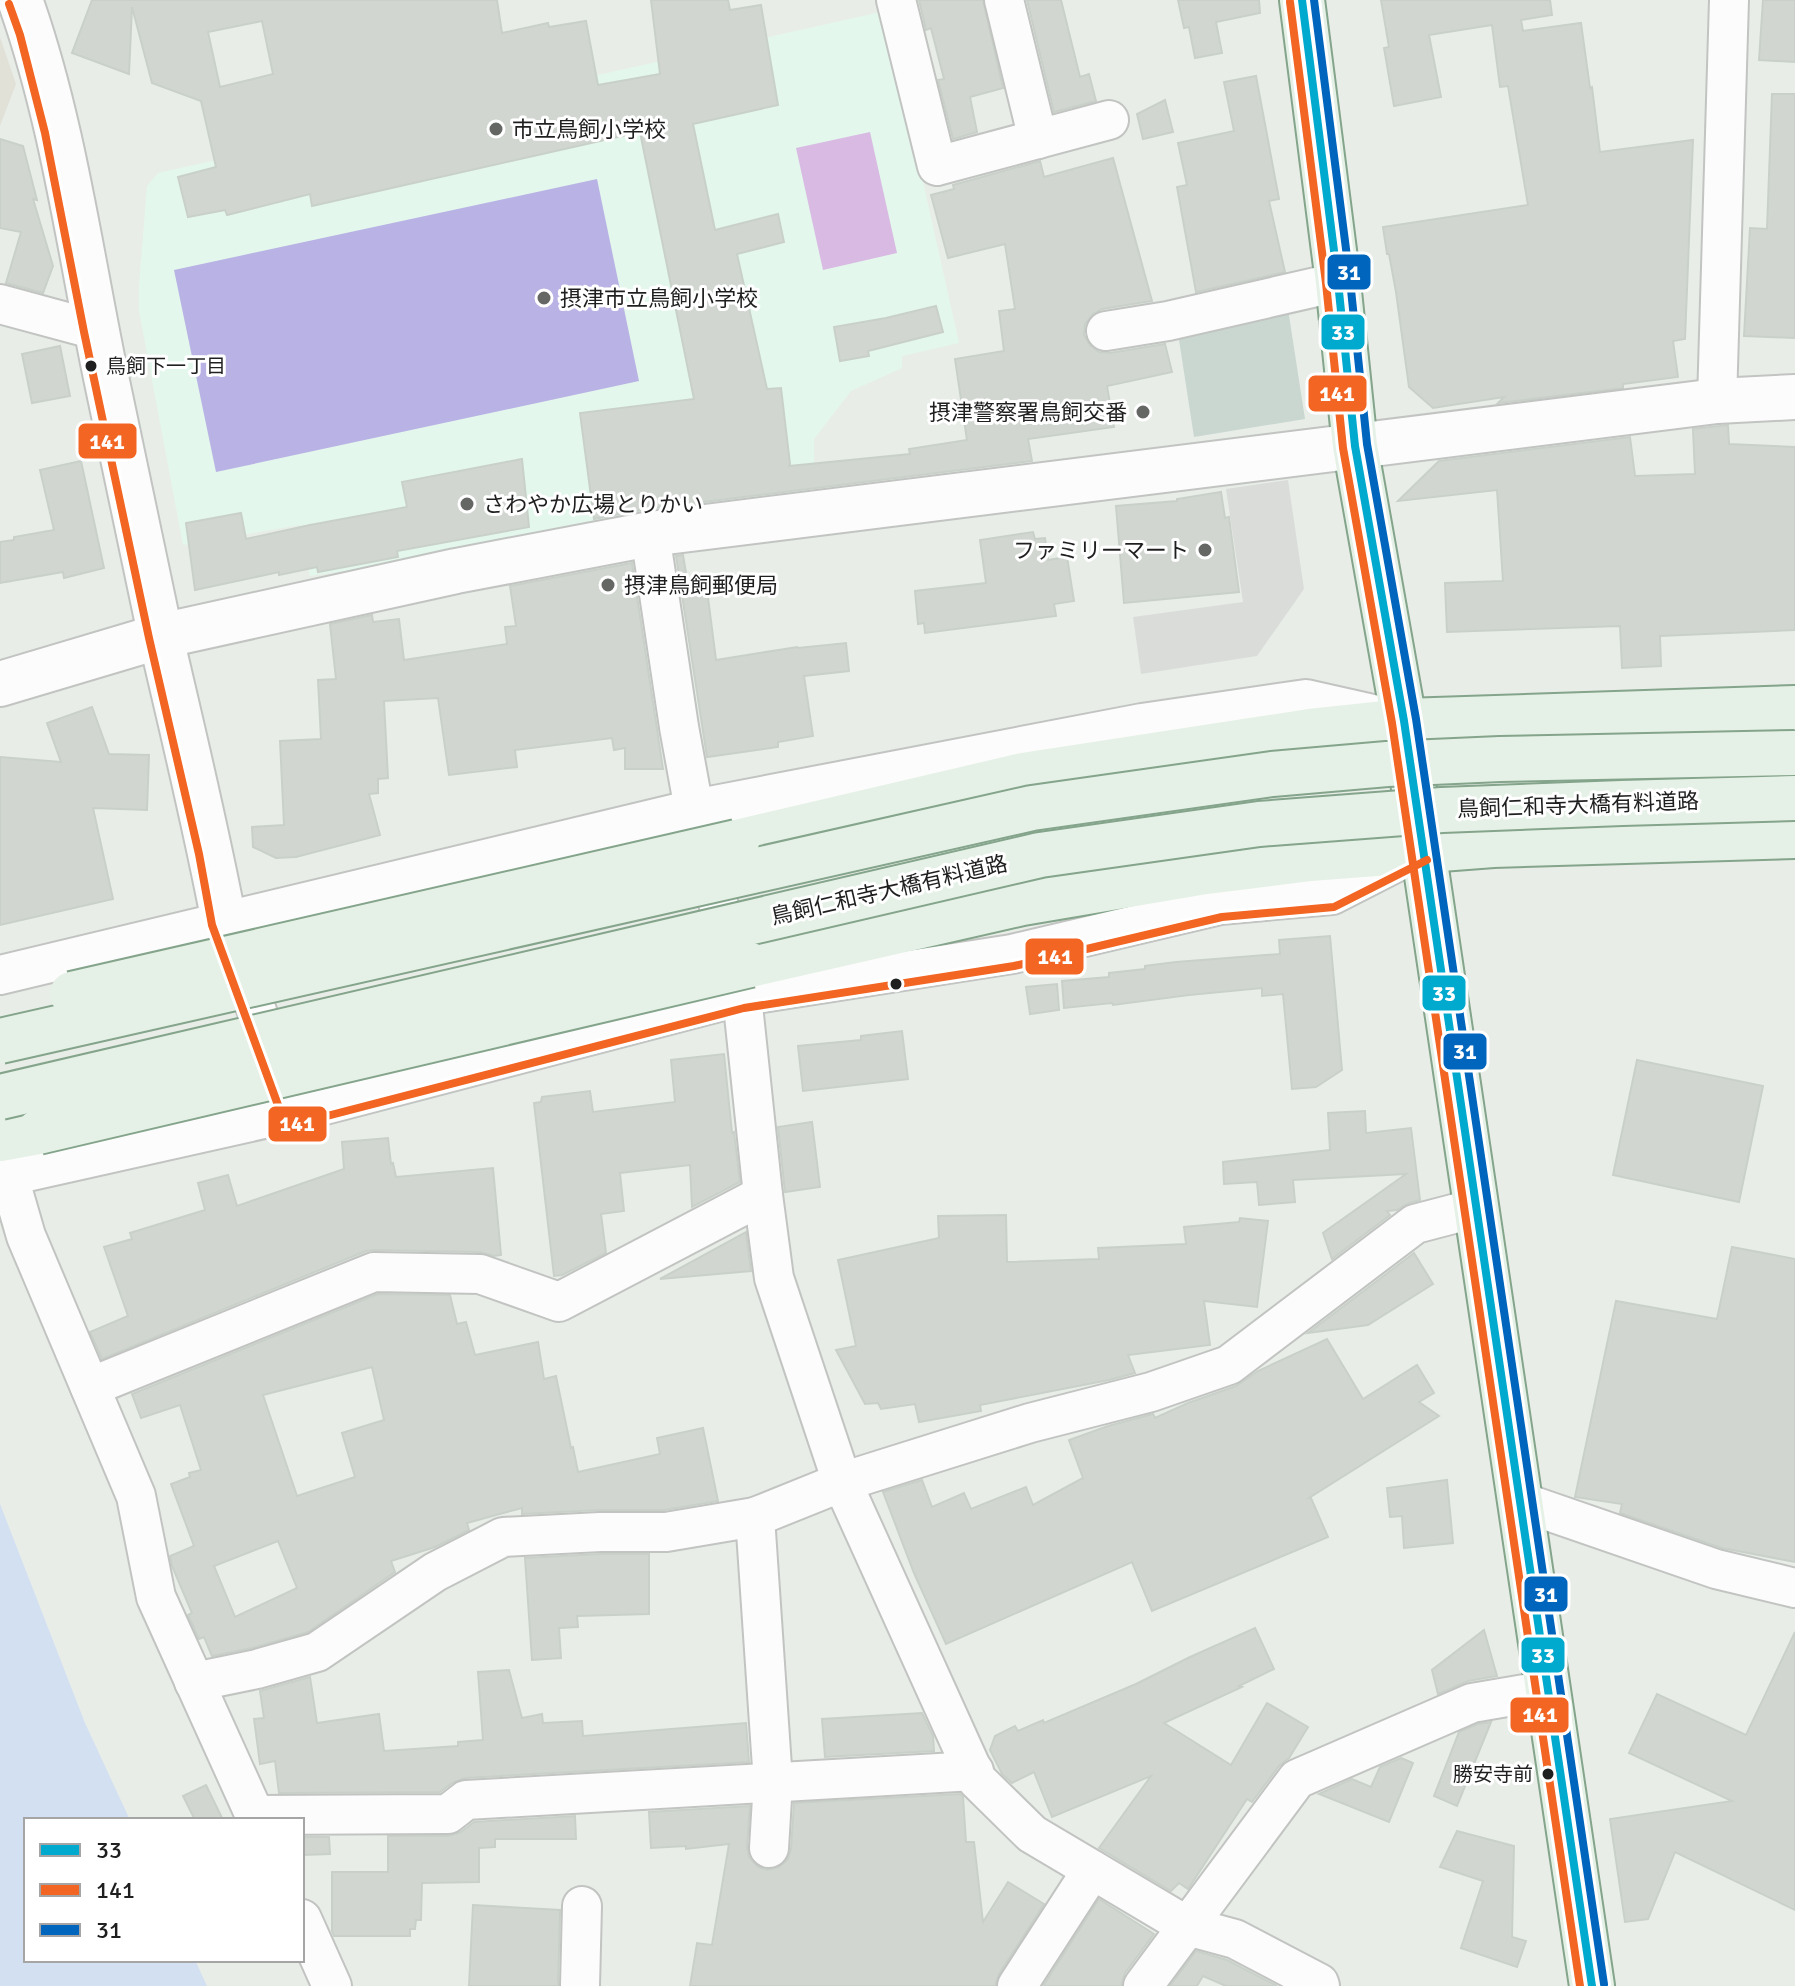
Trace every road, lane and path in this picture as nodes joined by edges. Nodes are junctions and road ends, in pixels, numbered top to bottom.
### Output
1 (20, 0) edge
2 (896, 0) edge
3 (1004, 0) edge
4 (1302, 0) edge
5 (1729, 0) edge
6 (1109, 120) dead end
7 (1038, 139) junction
8 (1338, 282) junction
9 (0, 304) edge
10 (96, 330) junction
11 (1106, 331) dead end
12 (1795, 397) edge
13 (1717, 401) junction
14 (1355, 446) junction
15 (650, 534) junction
16 (161, 636) junction
17 (0, 684) edge
18 (1795, 708) edge
19 (1404, 721) junction
20 (1795, 753) edge
21 (1795, 798) edge
22 (694, 809) junction
23 (1795, 836) edge
24 (1422, 849) junction
25 (224, 922) junction
26 (0, 975) edge
27 (746, 981) junction
28 (0, 1011) edge
29 (0, 1041) edge
30 (0, 1097) edge
31 (293, 1112) junction
32 (3, 1154) edge
33 (763, 1195) junction
34 (1476, 1208) junction
35 (90, 1387) junction
36 (842, 1482) junction
37 (1519, 1501) junction
38 (755, 1517) junction
39 (1795, 1588) edge
40 (194, 1682) junction
41 (1548, 1690) junction
42 (974, 1771) junction
43 (773, 1782) junction
44 (256, 1817) edge
45 (769, 1848) dead end
46 (1092, 1870) junction
47 (582, 1906) dead end
48 (304, 1923) edge
49 (1187, 1926) junction
50 (332, 1986) edge
51 (580, 1986) edge
52 (1017, 1986) edge
53 (1143, 1986) edge
54 (1320, 1986) edge
55 (1592, 1986) edge

1 - 10 street
2 - 7 street
3 - 7 street
4 - 8 main road
5 - 13 street
6 - 7 street
8 - 11 street
8 - 14 main road
9 - 10 street
10 - 16 street
12 - 13 street
13 - 14 street
14 - 15 street
14 - 19 main road
15 - 16 street
15 - 22 street
16 - 17 street
16 - 25 street
18 - 19 main road
19 - 22 street
19 - 24 main road
19 - 28 main road, bridge
20 - 29 main road, 鳥飼仁和寺大橋有料道路, bridge
21 - 30 main road, 鳥飼仁和寺大橋有料道路, bridge
22 - 25 street
22 - 27 street
23 - 24 main road
24 - 27 main road
24 - 34 main road
25 - 26 street
25 - 31 street
27 - 31 street
27 - 32 main road, bridge
27 - 33 street
31 - 32 street
32 - 35 street
33 - 35 street
33 - 36 street
34 - 36 street
34 - 37 main road
35 - 40 street
36 - 38 street
36 - 42 street
37 - 39 street
37 - 41 main road
38 - 40 street
38 - 43 street
40 - 44 street
41 - 49 street
41 - 55 main road
42 - 43 street
42 - 46 street
43 - 44 street
43 - 45 street
46 - 49 street
46 - 52 street
47 - 51 street
48 - 50 street
49 - 53 street
49 - 54 street

